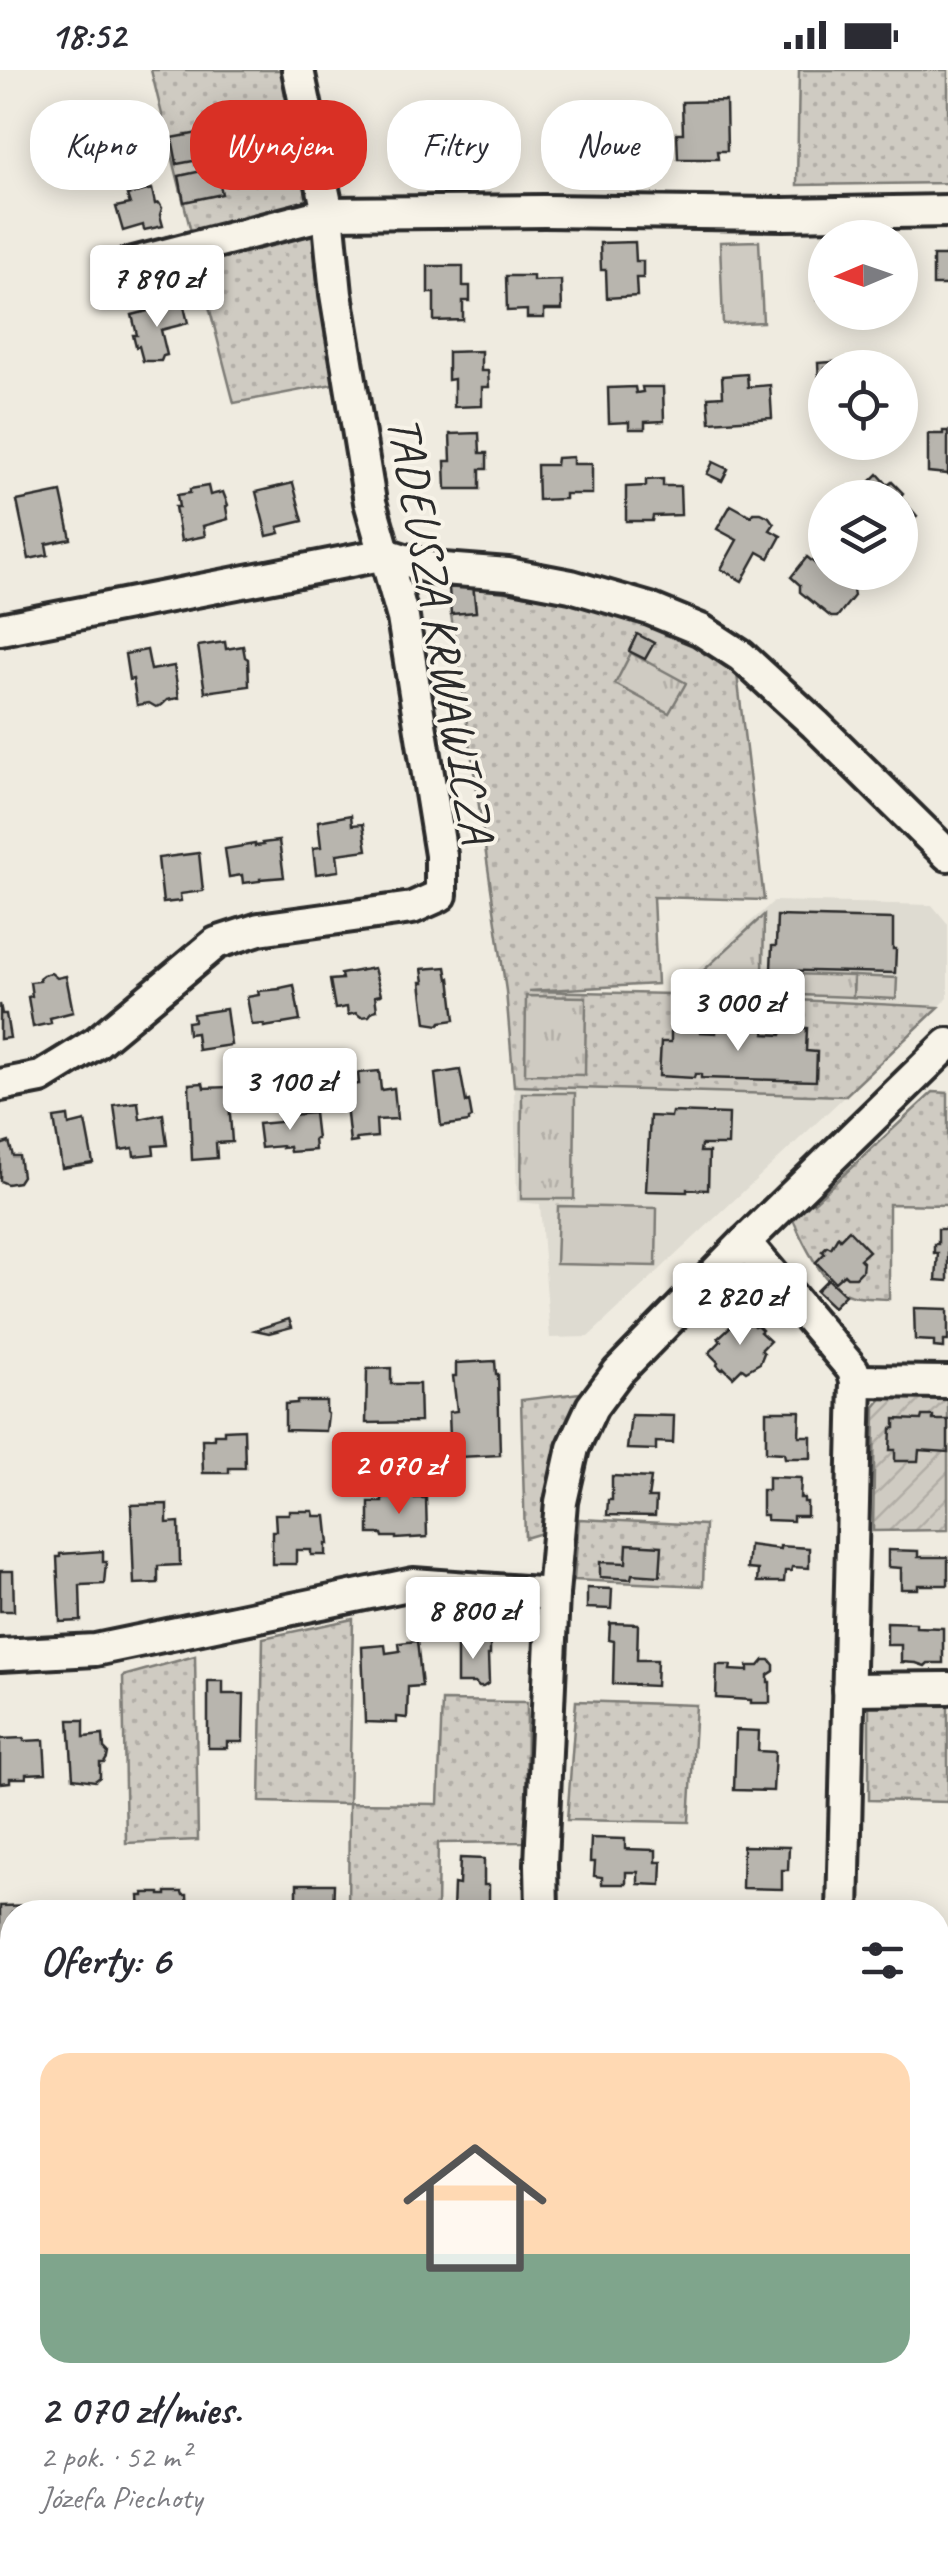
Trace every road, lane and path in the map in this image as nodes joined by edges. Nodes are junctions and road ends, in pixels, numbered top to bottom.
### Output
1 (298, 70) edge
2 (948, 211) edge
3 (328, 213) junction
4 (126, 264) dead end
5 (386, 554) junction
6 (0, 629) edge
7 (948, 855) edge
8 (948, 1044) edge
9 (0, 1085) edge
10 (745, 1242) junction
11 (856, 1382) junction
12 (948, 1382) edge
13 (553, 1594) junction
14 (0, 1655) edge
15 (948, 1688) edge
16 (848, 1689) junction
17 (542, 1900) edge
18 (843, 1900) edge

1 - 3 street, TADEUSZA KRWAWICZA
2 - 3 street
3 - 4 street
3 - 5 street, TADEUSZA KRWAWICZA
5 - 6 street
5 - 7 street
5 - 9 street, TADEUSZA KRWAWICZA
8 - 10 street
10 - 11 street
10 - 13 street
11 - 12 street
11 - 16 street
13 - 14 street
13 - 17 street
15 - 16 street
16 - 18 street

